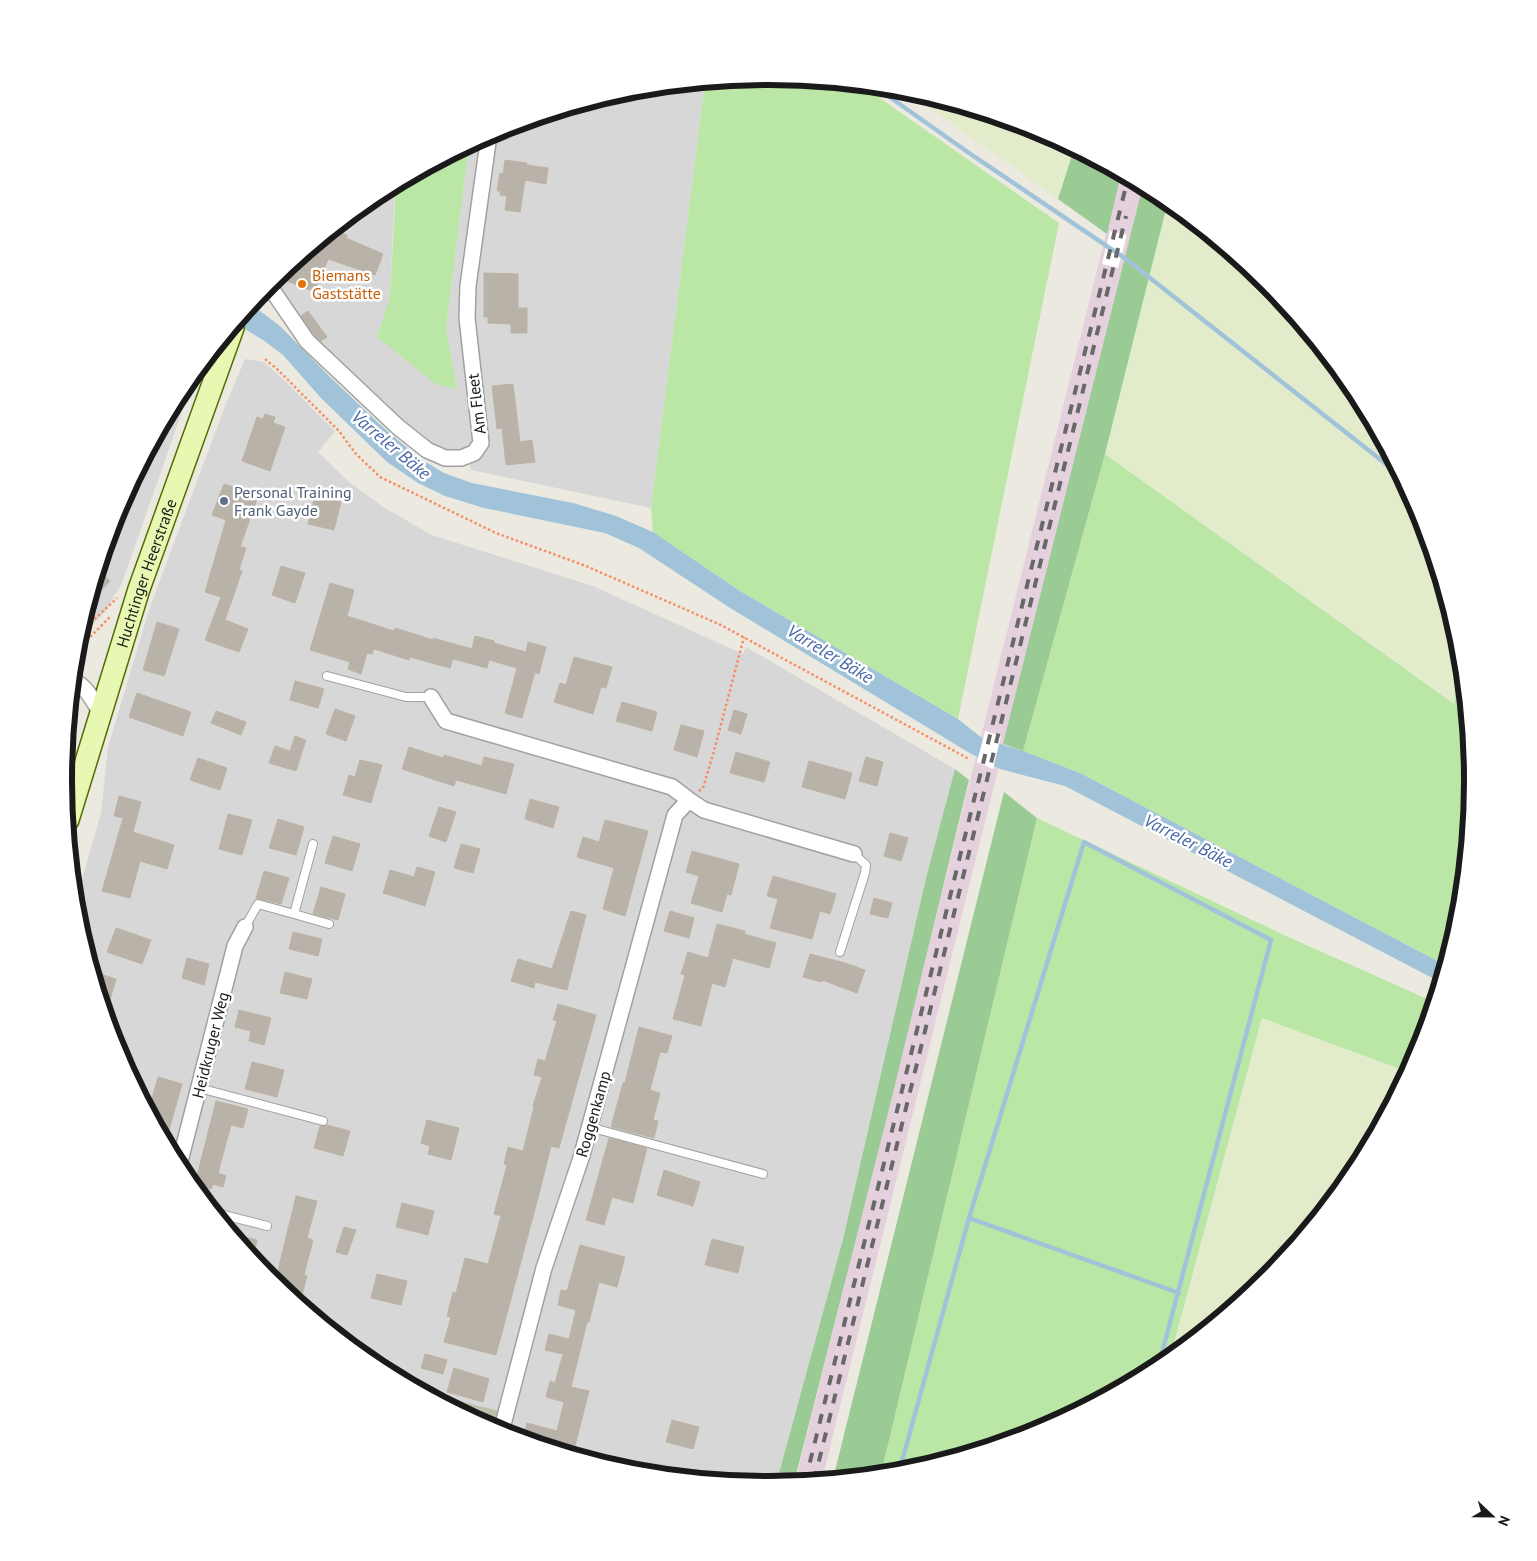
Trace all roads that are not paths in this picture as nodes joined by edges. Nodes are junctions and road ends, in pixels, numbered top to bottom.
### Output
1 (488, 144) edge
2 (273, 291) edge
3 (227, 344) edge
4 (328, 676) dead end
5 (79, 684) edge
6 (431, 697) joint
7 (101, 713) junction
8 (689, 800) junction
9 (73, 804) edge
10 (314, 844) dead end
11 (854, 854) joint
12 (294, 914) junction
13 (329, 924) dead end
14 (245, 927) joint
15 (840, 952) dead end
16 (198, 1088) junction
17 (324, 1120) dead end
18 (590, 1127) junction
19 (182, 1154) edge
20 (763, 1174) dead end
21 (225, 1215) edge
22 (267, 1226) dead end
23 (503, 1424) edge

1 - 2 street, Am Fleet
3 - 7 main road, Huchtinger Heerstraße
4 - 6 lane
5 - 7 street
6 - 8 street
7 - 9 main road, Huchtinger Heerstraße
8 - 11 street
8 - 18 street, Roggenkamp
10 - 12 lane
11 - 15 lane
12 - 13 lane
12 - 14 lane
14 - 16 street, Heidkruger Weg
16 - 17 lane
16 - 19 street, Heidkruger Weg
18 - 20 lane
18 - 23 street, Roggenkamp
21 - 22 lane

